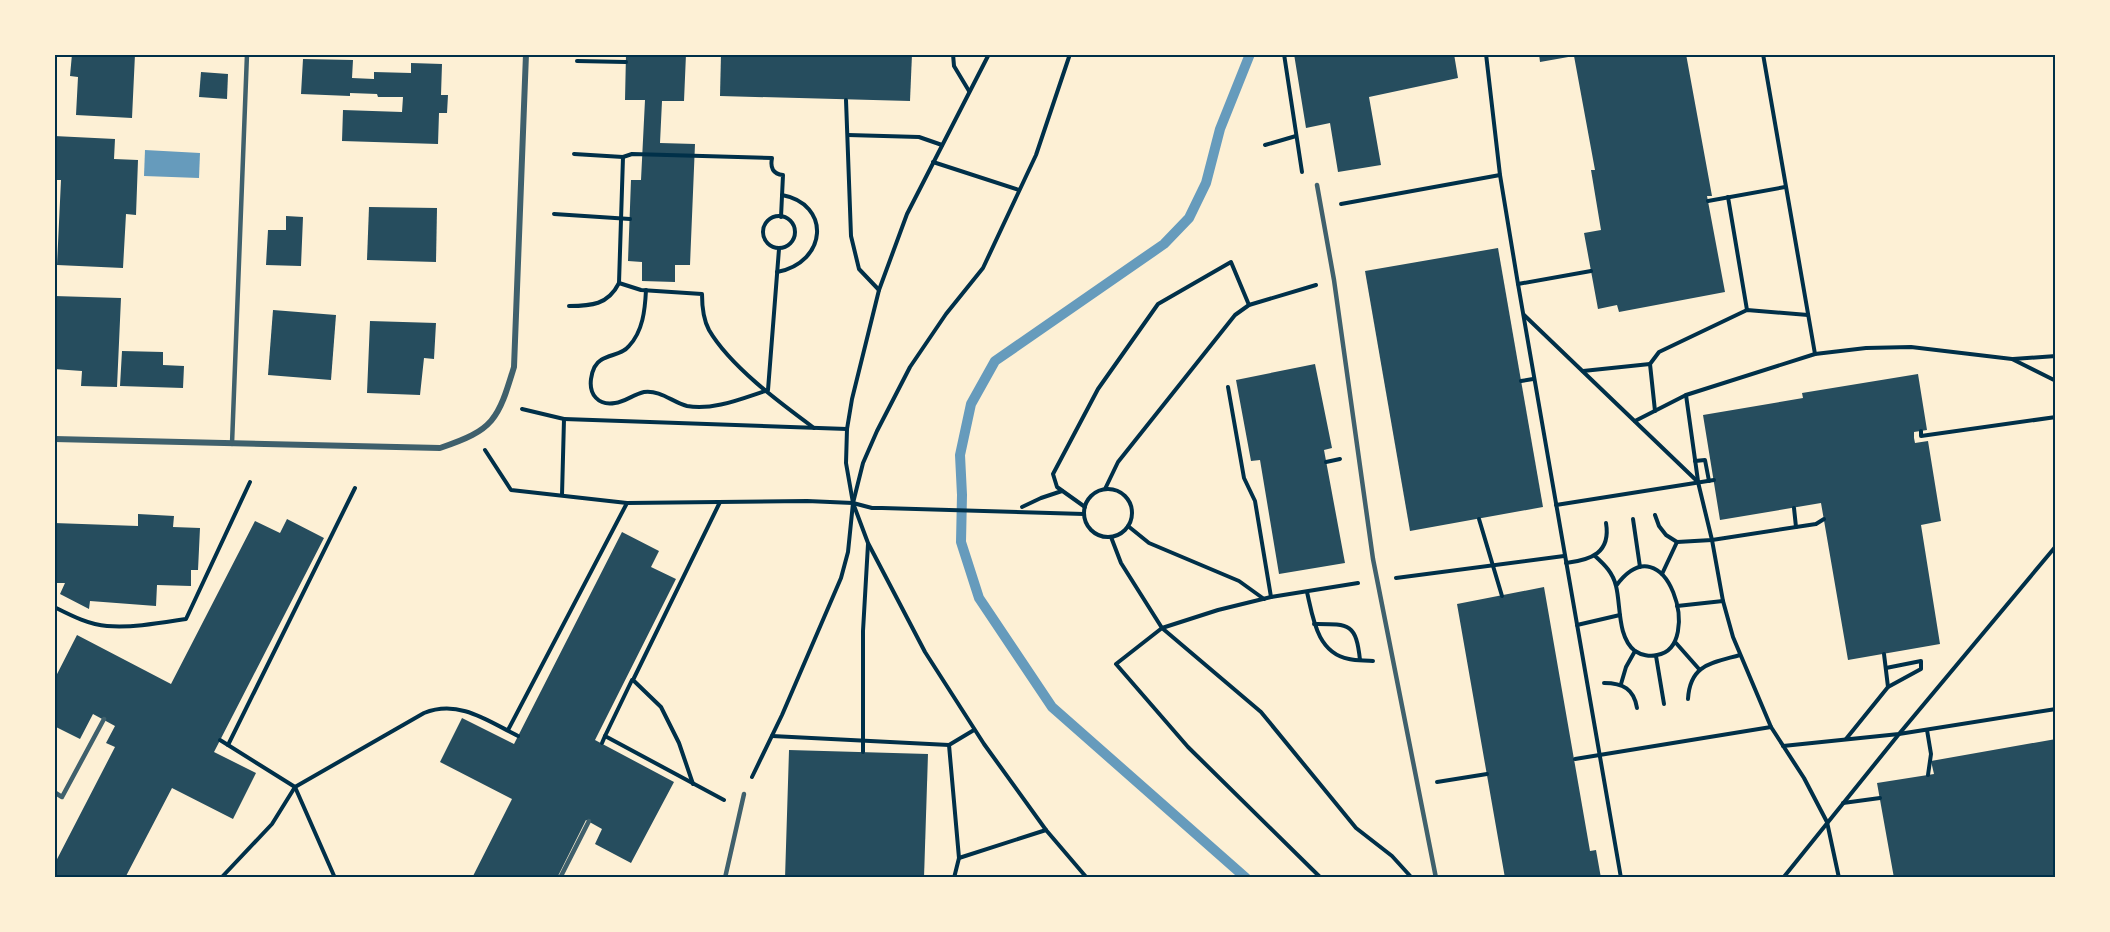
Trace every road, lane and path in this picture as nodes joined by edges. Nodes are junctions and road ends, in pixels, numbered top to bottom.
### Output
1 (247, 54) edge
2 (526, 54) edge
3 (953, 54) edge
4 (989, 54) edge
5 (1070, 54) edge
6 (1284, 54) edge
7 (1486, 54) edge
8 (1763, 54) edge
9 (577, 61) dead end
10 (626, 62) dead end
11 (969, 91) junction
12 (846, 100) dead end
13 (848, 135) junction
14 (1296, 136) junction
15 (942, 145) junction
16 (1265, 145) dead end
17 (574, 153) dead end
18 (623, 157) junction
19 (933, 162) junction
20 (1500, 175) junction
21 (1303, 181) dead end
22 (1317, 185) dead end
23 (1785, 187) junction
24 (1019, 190) junction
25 (782, 195) junction
26 (1728, 197) junction
27 (1708, 201) dead end
28 (1321, 207) junction
29 (554, 214) dead end
30 (781, 217) junction
31 (621, 219) junction
32 (630, 219) dead end
33 (779, 249) junction
34 (1591, 271) dead end
35 (777, 272) junction
36 (1334, 280) junction
37 (619, 283) junction
38 (1518, 284) junction
39 (646, 290) junction
40 (879, 290) junction
41 (1249, 305) junction
42 (568, 306) dead end
43 (1747, 310) junction
44 (1523, 314) junction
45 (1808, 315) junction
46 (1815, 354) junction
47 (2056, 356) edge
48 (2012, 359) junction
49 (1650, 364) junction
50 (1582, 371) junction
51 (1533, 379) junction
52 (1521, 381) dead end
53 (2056, 381) edge
54 (1228, 387) dead end
55 (768, 390) junction
56 (1686, 395) junction
57 (503, 404) junction
58 (1655, 411) junction
59 (2056, 417) edge
60 (564, 419) junction
61 (1635, 421) junction
62 (814, 428) junction
63 (847, 429) junction
64 (1921, 431) dead end
65 (475, 434) junction
66 (54, 439) edge
67 (232, 444) junction
68 (1695, 461) junction
69 (250, 482) dead end
70 (1698, 482) junction
71 (355, 488) dead end
72 (1105, 489) junction
73 (1062, 491) junction
74 (562, 495) junction
75 (627, 502) junction
76 (720, 502) junction
77 (854, 502) junction
78 (1556, 505) junction
79 (1022, 507) dead end
80 (1085, 507) junction
81 (1794, 508) dead end
82 (1084, 514) junction
83 (1656, 515) dead end
84 (1479, 519) dead end
85 (1633, 519) dead end
86 (1824, 519) dead end
87 (1605, 523) dead end
88 (1128, 526) junction
89 (1796, 528) junction
90 (1111, 537) junction
91 (1712, 540) junction
92 (1677, 542) junction
93 (868, 543) junction
94 (2056, 546) edge
95 (1564, 556) junction
96 (1596, 556) junction
97 (1566, 563) junction
98 (1493, 567) junction
99 (1640, 567) junction
100 (1662, 574) junction
101 (1377, 580) junction
102 (1616, 586) junction
103 (1307, 592) junction
104 (1502, 596) dead end
105 (1271, 597) junction
106 (1264, 599) junction
107 (1723, 600) junction
108 (1677, 606) junction
109 (54, 607) edge
110 (1620, 615) junction
111 (1314, 624) junction
112 (1576, 625) junction
113 (1162, 628) junction
114 (1676, 643) junction
115 (1635, 651) junction
116 (1884, 654) dead end
117 (1740, 655) junction
118 (1656, 656) junction
119 (1360, 660) junction
120 (1393, 661) junction
121 (1886, 668) junction
122 (1699, 669) junction
123 (633, 680) junction
124 (1604, 683) dead end
125 (1621, 684) junction
126 (1888, 687) junction
127 (1688, 699) dead end
128 (1664, 704) dead end
129 (1637, 708) dead end
130 (2056, 709) edge
131 (104, 719) dead end
132 (1771, 727) junction
133 (508, 730) junction
134 (974, 730) junction
135 (1927, 730) junction
136 (1899, 734) junction
137 (518, 736) dead end
138 (605, 736) junction
139 (772, 736) junction
140 (220, 740) dead end
141 (863, 740) junction
142 (1846, 740) junction
143 (602, 743) dead end
144 (228, 745) junction
145 (949, 745) junction
146 (1783, 747) junction
147 (863, 752) dead end
148 (1599, 756) junction
149 (1575, 759) dead end
150 (1486, 774) dead end
151 (1928, 775) dead end
152 (693, 784) junction
153 (1418, 785) junction
154 (295, 787) junction
155 (54, 792) edge
156 (744, 794) joint
157 (1880, 798) dead end
158 (1842, 803) junction
159 (740, 809) junction
160 (589, 821) dead end
161 (1827, 822) junction
162 (1046, 830) junction
163 (959, 858) junction
164 (221, 878) edge
165 (335, 878) edge
166 (560, 878) edge
167 (725, 878) edge
168 (954, 878) edge
169 (1087, 878) edge
170 (1321, 878) edge
171 (1412, 878) edge
172 (1436, 878) edge
173 (1621, 878) edge
174 (1783, 878) edge
175 (1839, 878) edge

1 - 67 lane
2 - 57 street
3 - 11 path
4 - 11 path
5 - 24 path
6 - 14 path
7 - 20 path
8 - 23 path
9 - 10 path
11 - 15 path
12 - 13 path
13 - 15 path
13 - 40 path
14 - 16 path
14 - 21 path
15 - 19 path
17 - 18 path
18 - 25 path
18 - 31 path
19 - 24 path
19 - 40 path
20 - 28 path
20 - 38 path
22 - 28 lane
23 - 26 path
23 - 45 path
24 - 77 path
25 - 30 path
25 - 35 path
26 - 27 path
26 - 43 path
28 - 36 lane
29 - 31 path
30 - 33 path
30 - 33 path
31 - 32 path
31 - 37 path
33 - 35 path
34 - 38 path
35 - 55 path
36 - 41 path
36 - 101 lane
37 - 39 path
37 - 42 path
38 - 44 path
39 - 55 path
39 - 55 path
40 - 63 path
41 - 72 path
41 - 73 path
43 - 45 path
43 - 49 path
44 - 50 path
44 - 51 path
45 - 46 path
46 - 48 path
46 - 56 path
47 - 48 path
48 - 53 path
49 - 50 path
49 - 58 path
50 - 61 path
51 - 52 path
51 - 78 path
54 - 105 path
55 - 62 path
56 - 58 path
56 - 68 path
57 - 60 path
57 - 65 street
58 - 61 path
59 - 64 path
60 - 62 path
60 - 74 path
61 - 70 path
62 - 63 path
63 - 77 path
65 - 67 street
65 - 74 path
66 - 67 street
68 - 70 path
68 - 70 path
69 - 109 path
70 - 78 path
70 - 91 path
71 - 144 path
72 - 80 path
72 - 88 path
73 - 79 path
73 - 80 path
74 - 75 path
75 - 76 path
75 - 133 path
76 - 77 path
76 - 123 path
77 - 82 path
77 - 93 path
77 - 139 path
78 - 95 path
80 - 82 path
81 - 89 path
82 - 90 path
83 - 92 path
84 - 98 path
85 - 99 path
86 - 89 path
87 - 96 path
88 - 90 path
88 - 106 path
89 - 91 path
90 - 113 path
91 - 92 path
91 - 107 path
92 - 100 path
93 - 134 path
93 - 141 path
94 - 136 path
95 - 97 path
95 - 98 path
96 - 97 path
96 - 102 path
97 - 112 path
98 - 101 path
98 - 104 path
99 - 100 path
99 - 102 path
100 - 108 path
101 - 103 path
101 - 120 lane
102 - 110 path
103 - 105 path
103 - 111 path
105 - 106 path
106 - 113 path
107 - 108 path
107 - 117 path
108 - 114 path
110 - 112 path
110 - 115 path
111 - 119 path
111 - 119 path
112 - 148 path
113 - 170 path
113 - 171 path
114 - 118 path
114 - 122 path
115 - 118 path
115 - 125 path
116 - 121 path
117 - 122 path
117 - 132 path
118 - 128 path
119 - 120 path
120 - 153 lane
121 - 126 path
121 - 126 path
122 - 127 path
123 - 138 path
123 - 152 path
124 - 125 path
125 - 129 path
126 - 142 path
130 - 135 path
131 - 155 lane
132 - 146 path
132 - 148 path
133 - 137 path
133 - 154 path
134 - 145 path
134 - 162 path
135 - 136 path
135 - 151 path
136 - 142 path
136 - 158 path
138 - 143 path
138 - 152 path
139 - 141 path
139 - 156 path
140 - 144 path
141 - 145 path
141 - 147 path
142 - 146 path
144 - 154 path
145 - 163 path
146 - 161 path
148 - 149 path
148 - 173 path
150 - 153 path
152 - 159 path
153 - 172 lane
154 - 164 path
154 - 165 path
156 - 159 lane
157 - 158 path
158 - 161 path
159 - 167 lane
160 - 166 lane
161 - 174 path
161 - 175 path
162 - 163 path
162 - 169 path
163 - 168 path

